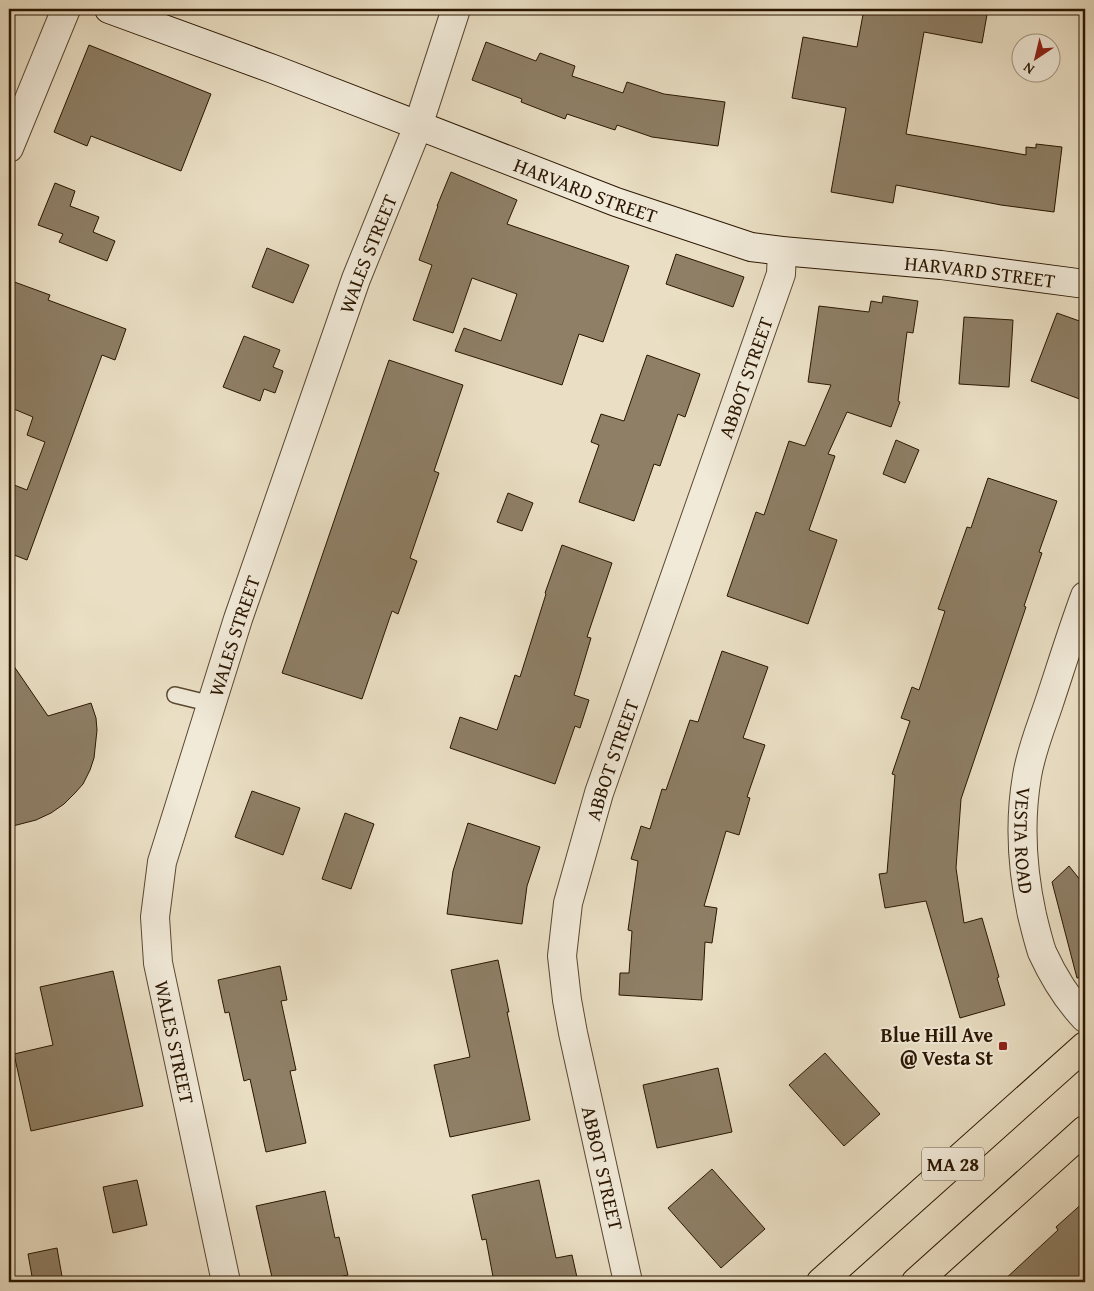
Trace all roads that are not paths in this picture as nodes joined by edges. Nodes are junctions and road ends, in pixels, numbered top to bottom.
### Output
1 (66, 9) edge
2 (109, 9) edge
3 (456, 9) edge
4 (418, 126) junction
5 (9, 148) edge
6 (782, 251) junction
7 (1085, 284) edge
8 (1085, 596) edge
9 (175, 695) dead end
10 (212, 704) junction
11 (1085, 1018) edge
12 (1085, 1046) edge
13 (1085, 1130) edge
14 (226, 1282) edge
15 (628, 1282) edge
16 (821, 1282) edge
17 (916, 1282) edge

1 - 5 street
2 - 4 street, HARVARD STREET
3 - 4 street, WALES STREET
4 - 6 street, HARVARD STREET
4 - 10 street, WALES STREET
6 - 7 street, HARVARD STREET
6 - 15 street, ABBOT STREET
8 - 11 street, VESTA ROAD
9 - 10 lane
10 - 14 street, WALES STREET
12 - 16 main road, MA 28
13 - 17 main road, MA 28

